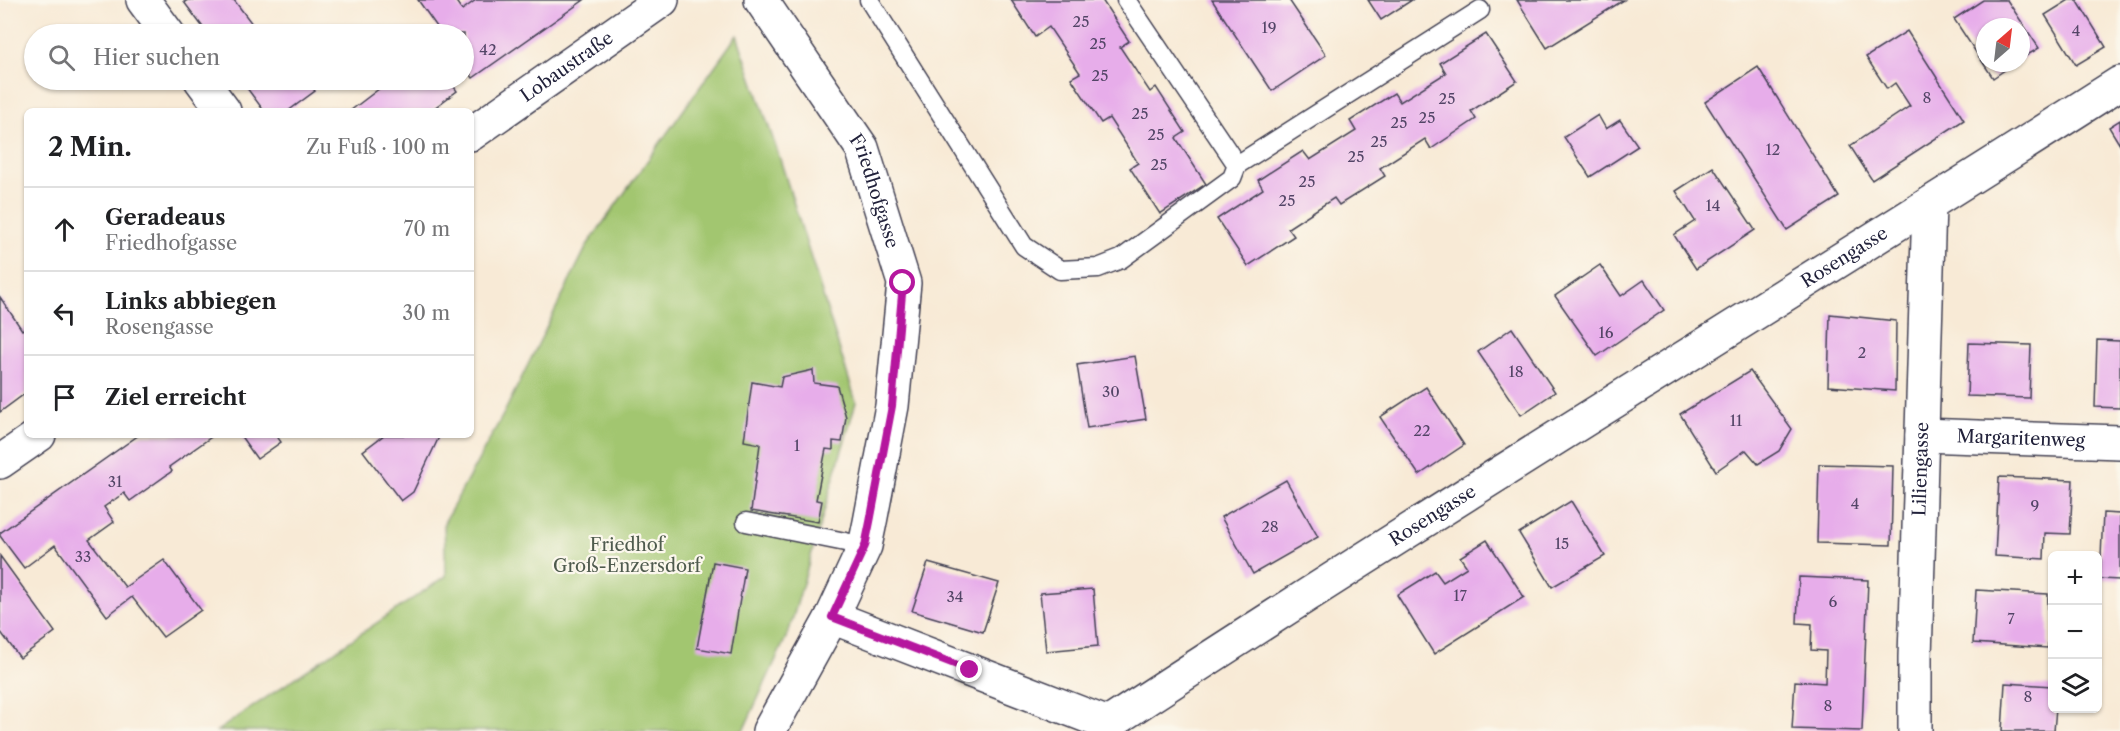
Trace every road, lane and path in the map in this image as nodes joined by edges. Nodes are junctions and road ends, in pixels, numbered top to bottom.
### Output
1 (143, 0) edge
2 (662, 0) edge
3 (761, 0) edge
4 (869, 0) edge
5 (1126, 0) edge
6 (1480, 10) dead end
7 (161, 24) edge
8 (2120, 83) edge
9 (208, 90) edge
10 (222, 108) edge
11 (474, 132) edge
12 (1238, 165) junction
13 (1929, 205) junction
14 (1922, 435) junction
15 (35, 438) edge
16 (2120, 442) edge
17 (0, 462) edge
18 (746, 522) dead end
19 (865, 546) junction
20 (832, 617) junction
21 (1117, 728) edge
22 (769, 731) edge
23 (1915, 731) edge

1 - 7 street
2 - 11 street, Lobaustraße
3 - 19 street, Friedhofgasse
4 - 12 lane
5 - 12 lane
6 - 12 lane
8 - 13 street, Rosengasse
9 - 10 street
13 - 14 street, Liliengasse
13 - 21 street, Rosengasse
14 - 16 street, Margaritenweg
14 - 23 street, Liliengasse
15 - 17 street
18 - 19 lane
19 - 20 street, Friedhofgasse
20 - 21 street, Rosengasse
20 - 22 street

